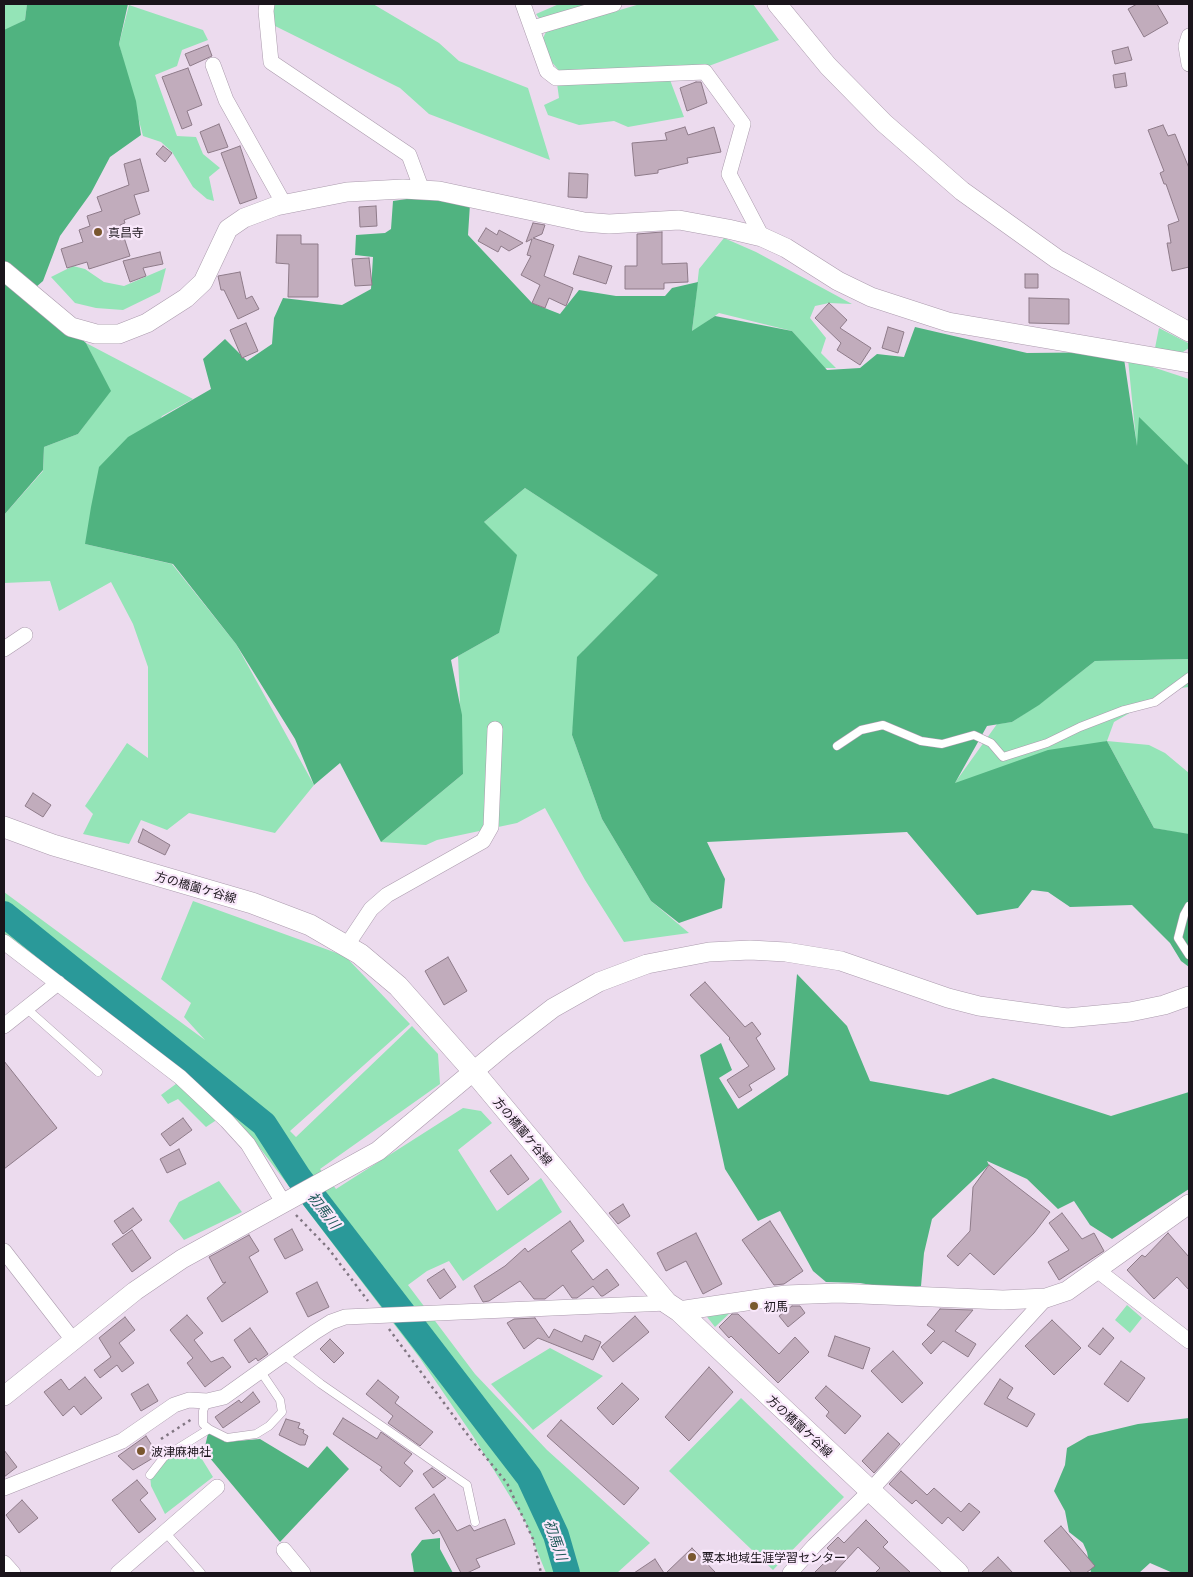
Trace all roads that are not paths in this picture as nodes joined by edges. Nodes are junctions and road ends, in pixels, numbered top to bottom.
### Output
1 (267, 4) edge
2 (523, 4) edge
3 (614, 4) edge
4 (777, 4) edge
5 (533, 28) junction
6 (1189, 36) edge
7 (1189, 64) edge
8 (213, 65) dead end
9 (422, 190) junction
10 (284, 204) junction
11 (762, 237) junction
12 (4, 271) edge
13 (1189, 332) edge
14 (1189, 363) edge
15 (25, 635) dead end
16 (4, 650) edge
17 (1189, 677) edge
18 (495, 729) dead end
19 (837, 746) dead end
20 (4, 827) edge
21 (1189, 906) edge
22 (4, 942) edge
23 (347, 944) junction
24 (1189, 955) edge
25 (58, 983) junction
26 (1189, 996) edge
27 (26, 1008) junction
28 (4, 1026) edge
29 (98, 1072) dead end
30 (474, 1072) junction
31 (286, 1200) junction
32 (1189, 1204) edge
33 (4, 1251) edge
34 (1097, 1270) junction
35 (1046, 1298) junction
36 (673, 1307) junction
37 (73, 1340) junction
38 (1189, 1342) edge
39 (284, 1355) junction
40 (261, 1372) junction
41 (4, 1396) edge
42 (205, 1406) junction
43 (209, 1429) junction
44 (150, 1474) dead end
45 (217, 1487) dead end
46 (4, 1488) edge
47 (869, 1492) junction
48 (475, 1522) dead end
49 (166, 1533) junction
50 (284, 1550) dead end
51 (4, 1563) edge
52 (13, 1573) edge
53 (118, 1573) edge
54 (201, 1573) edge
55 (303, 1573) edge
56 (790, 1573) edge
57 (958, 1573) edge

1 - 9 street
2 - 5 street
3 - 5 street
4 - 13 street
5 - 11 street
6 - 7 street
8 - 10 street
9 - 10 street
9 - 11 street
10 - 12 street
11 - 14 street
15 - 16 street
17 - 19 lane
18 - 23 street
20 - 23 main road, 方の橋薗ケ谷線
21 - 24 lane
22 - 25 street
23 - 30 main road, 方の橋薗ケ谷線
25 - 27 street
25 - 31 street
26 - 30 street
27 - 28 street
27 - 29 lane
30 - 31 street
30 - 36 main road, 方の橋薗ケ谷線
31 - 37 street
32 - 34 street
33 - 37 street
34 - 35 street
34 - 38 street
35 - 36 street
35 - 47 street
36 - 39 street
36 - 47 main road, 方の橋薗ケ谷線
37 - 41 street
39 - 40 street
39 - 48 lane
40 - 42 street
40 - 43 lane
42 - 43 lane
42 - 46 street
43 - 44 lane
45 - 49 street
47 - 56 street
47 - 57 main road, 方の橋薗ケ谷線
49 - 53 street
49 - 54 lane
50 - 55 street
51 - 52 street

